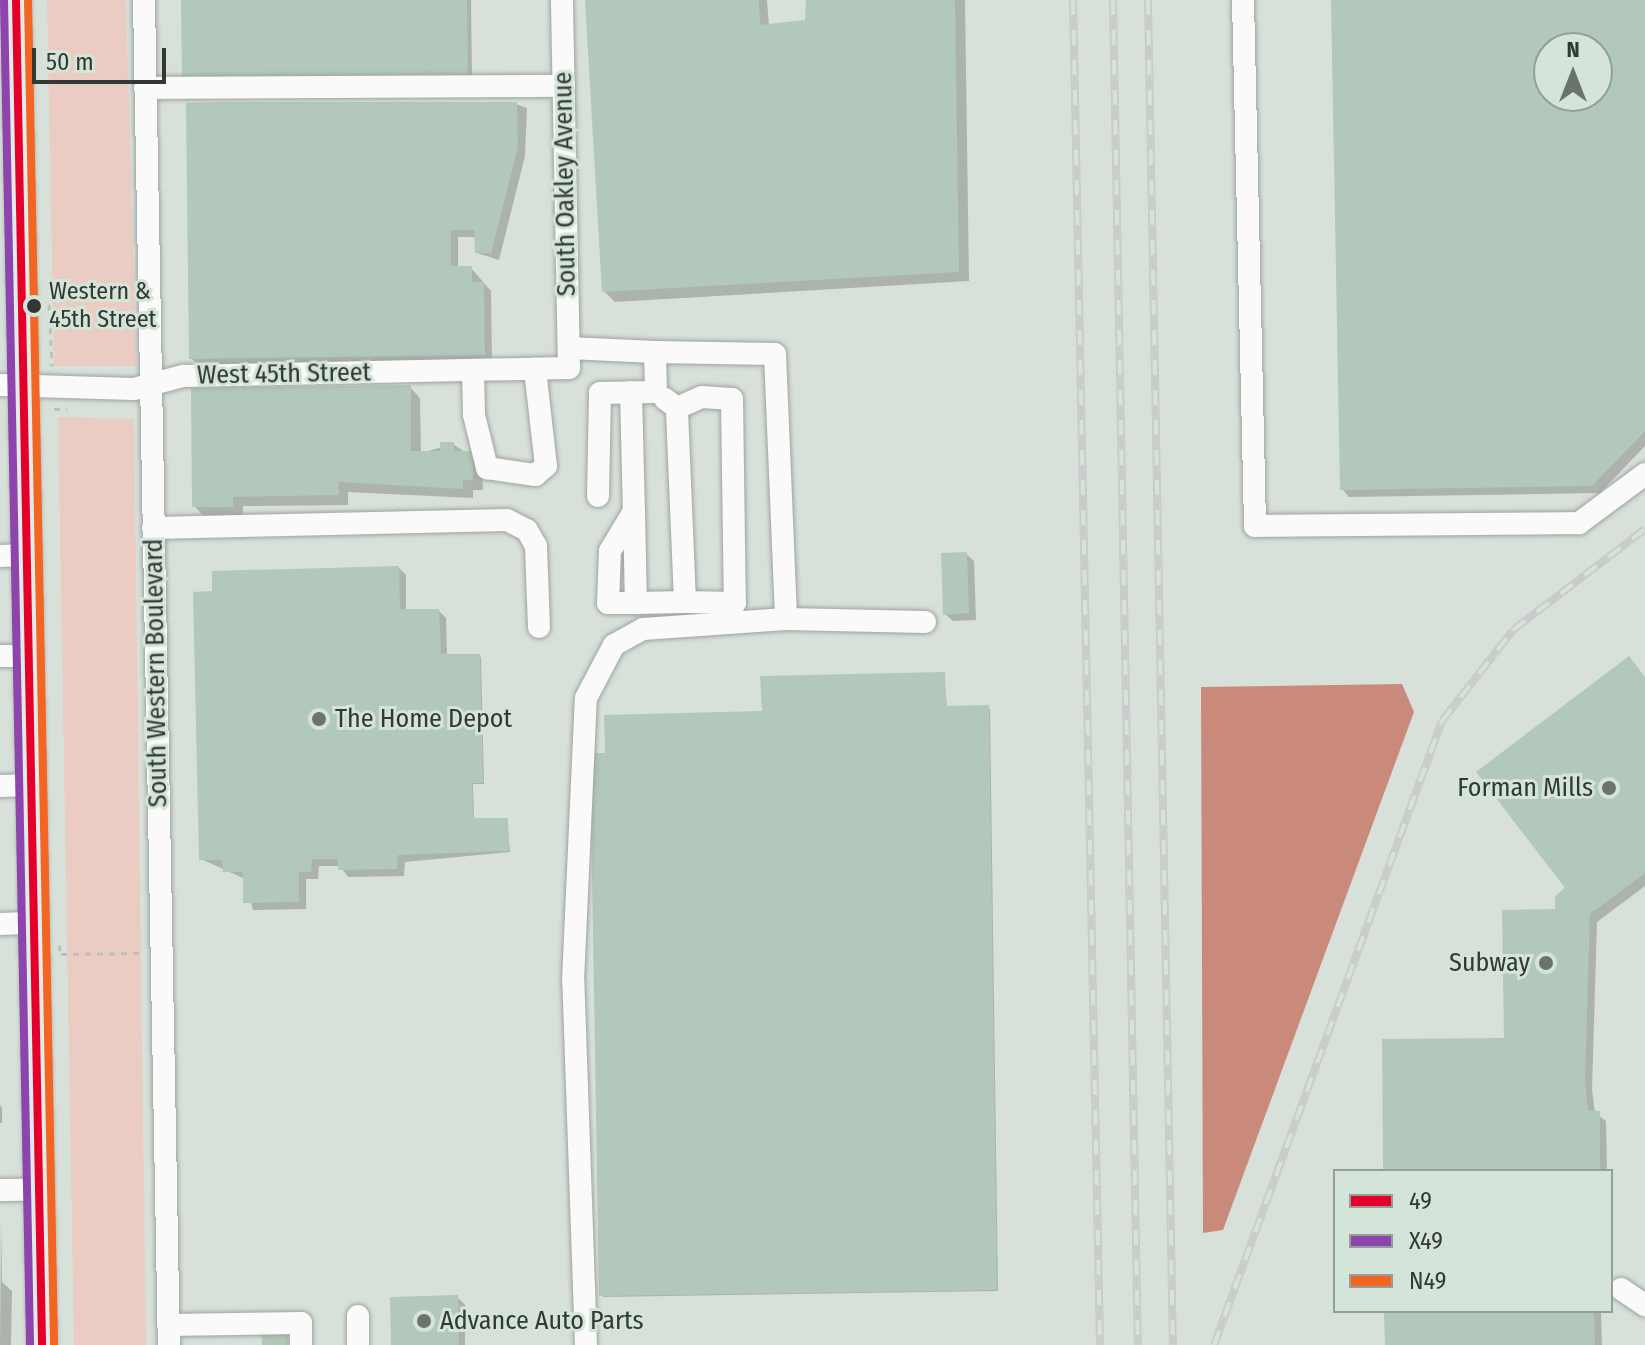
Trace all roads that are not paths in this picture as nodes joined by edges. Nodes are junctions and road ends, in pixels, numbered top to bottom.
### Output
1 (16, 0) edge
2 (144, 0) edge
3 (562, 0) edge
4 (1243, 0) edge
5 (564, 86) junction
6 (145, 88) junction
7 (655, 352) junction
8 (569, 358) junction
9 (535, 369) junction
10 (473, 370) junction
11 (151, 383) junction
12 (12, 387) edge
13 (631, 392) junction
14 (656, 392) junction
15 (677, 408) junction
16 (1645, 474) edge
17 (598, 496) dead end
18 (153, 528) junction
19 (13, 556) edge
20 (685, 602) junction
21 (786, 619) junction
22 (925, 622) dead end
23 (539, 627) dead end
24 (0, 656) edge
25 (29, 656) junction
26 (31, 785) junction
27 (0, 786) edge
28 (34, 923) junction
29 (0, 924) edge
30 (39, 1189) junction
31 (0, 1190) edge
32 (1621, 1289) dead end
33 (1645, 1305) edge
34 (358, 1316) dead end
35 (301, 1334) edge
36 (169, 1335) edge
37 (42, 1345) edge
38 (358, 1345) edge
39 (586, 1345) edge

1 - 12 main road
2 - 6 street, South Western Boulevard
3 - 5 street, South Oakley Avenue
4 - 16 street
5 - 6 street
5 - 8 street, South Oakley Avenue
6 - 11 street, South Western Boulevard
7 - 8 street, West 45th Street
7 - 14 street
7 - 21 street, West 45th Street
8 - 9 street, West 45th Street
9 - 10 street, West 45th Street
9 - 10 street
10 - 11 street, West 45th Street
11 - 12 street, West 45th Street
11 - 18 street, South Western Boulevard
12 - 19 main road
13 - 14 street
13 - 17 street
13 - 20 street
14 - 15 street
15 - 20 street
15 - 20 street
18 - 23 street
18 - 36 street, South Western Boulevard
19 - 25 main road
21 - 22 street
21 - 39 street
24 - 25 street
25 - 26 main road
26 - 27 street
26 - 28 main road
28 - 29 street
28 - 30 main road
30 - 31 street
30 - 37 main road
32 - 33 street
34 - 38 street
35 - 36 street

